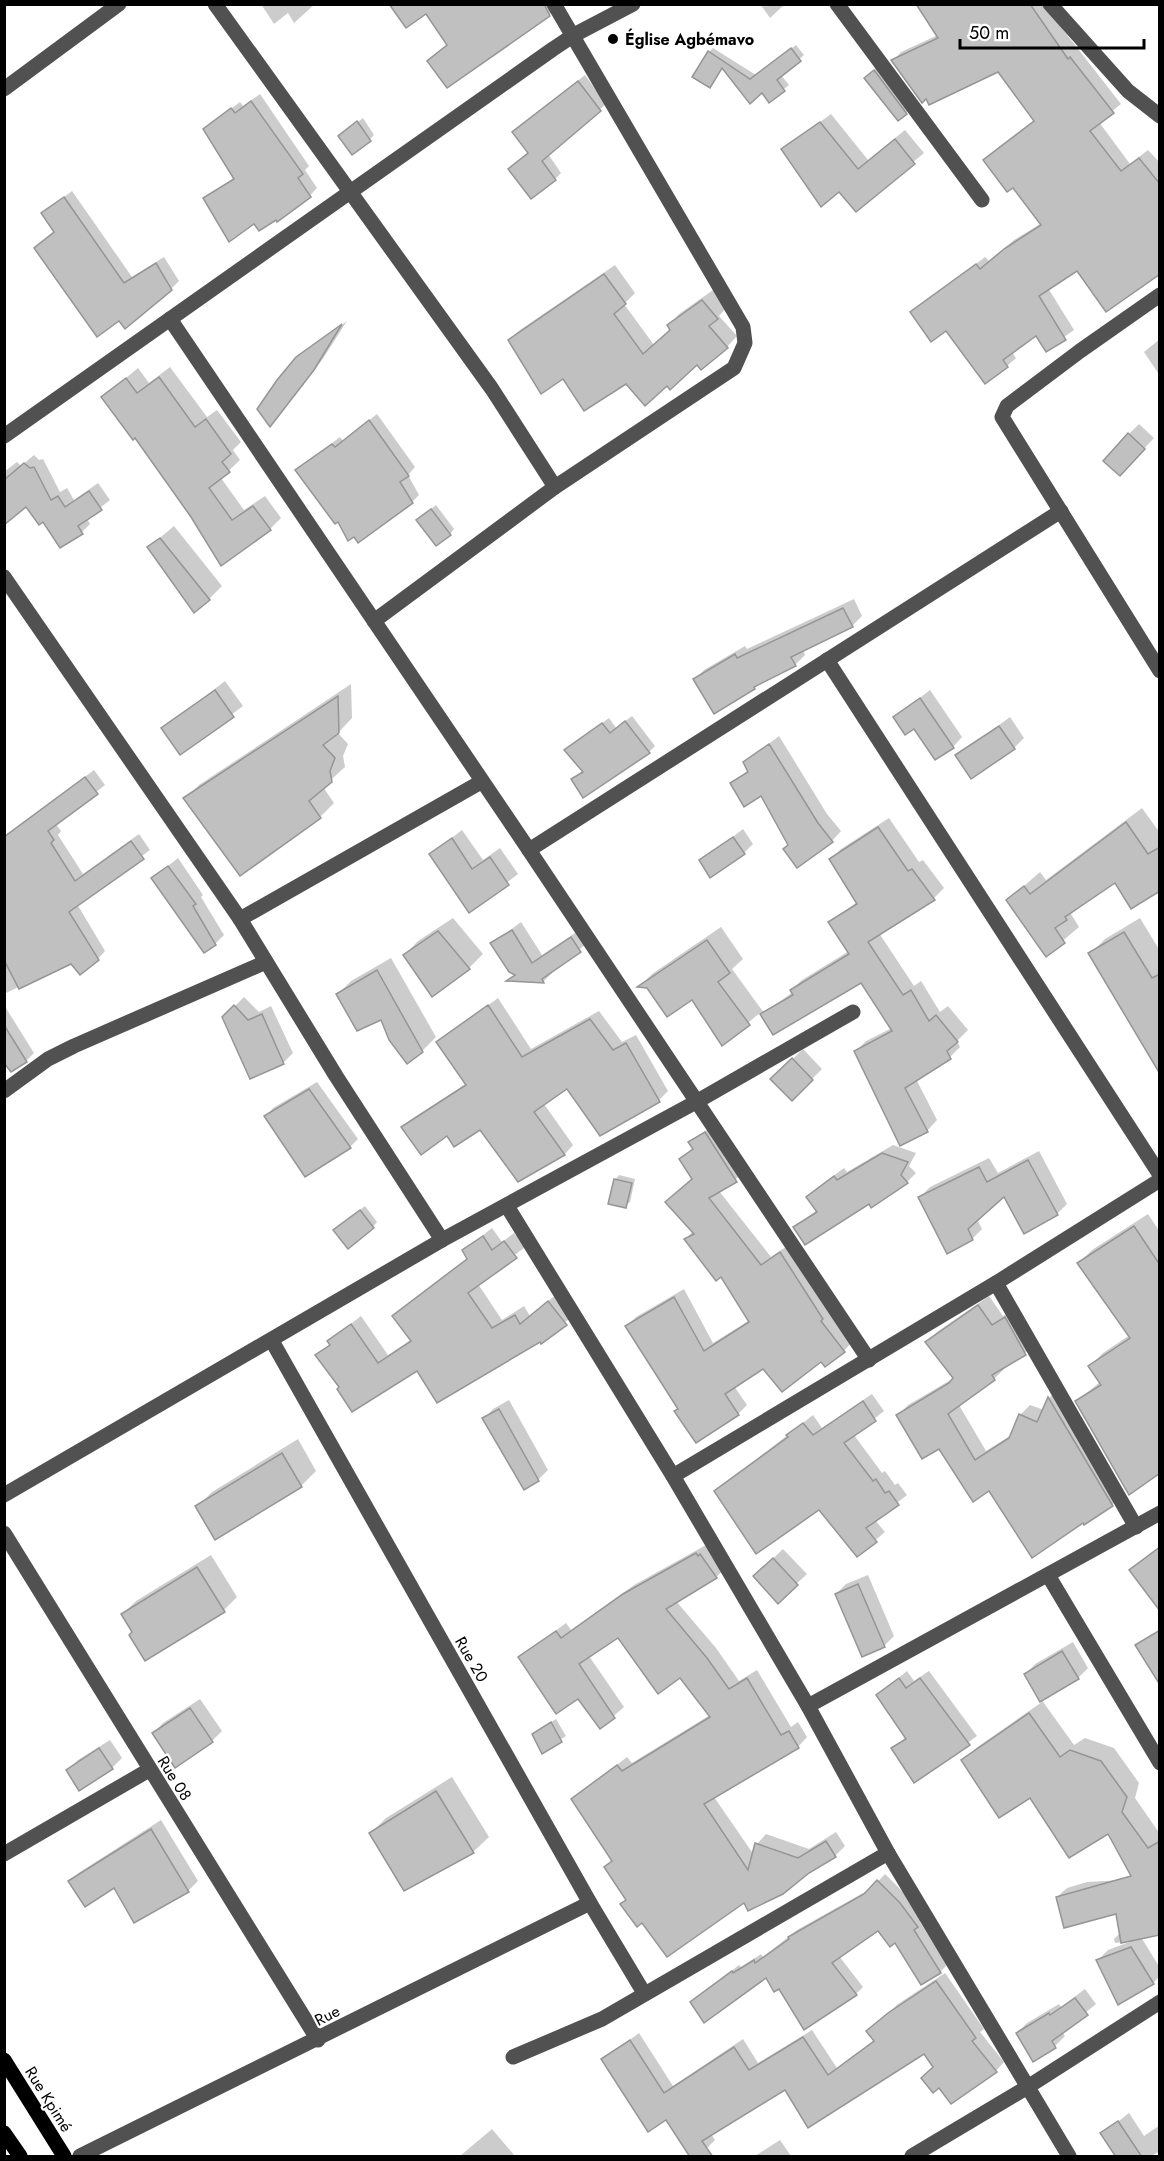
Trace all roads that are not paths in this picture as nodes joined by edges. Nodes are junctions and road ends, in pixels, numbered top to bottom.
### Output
1 (118, 4) edge
2 (215, 4) edge
3 (554, 4) edge
4 (633, 4) edge
5 (837, 4) edge
6 (1050, 4) edge
7 (574, 35) junction
8 (4, 89) edge
9 (1160, 116) edge
10 (351, 191) junction
11 (982, 200) dead end
12 (1160, 295) edge
13 (170, 319) junction
14 (4, 436) edge
15 (555, 487) junction
16 (1061, 511) junction
17 (4, 577) edge
18 (374, 621) junction
19 (827, 660) junction
20 (1160, 671) edge
21 (482, 782) junction
22 (529, 849) junction
23 (240, 919) junction
24 (266, 962) junction
25 (853, 1012) dead end
26 (4, 1091) edge
27 (696, 1102) junction
28 (1160, 1174) edge
29 (1160, 1179) edge
30 (507, 1206) junction
31 (442, 1240) junction
32 (996, 1283) junction
33 (272, 1341) junction
34 (868, 1360) junction
35 (673, 1476) junction
36 (4, 1495) edge
37 (1160, 1513) edge
38 (1136, 1527) junction
39 (4, 1533) edge
40 (1048, 1575) junction
41 (808, 1706) junction
42 (1160, 1763) edge
43 (149, 1770) junction
44 (888, 1853) junction
45 (4, 1854) edge
46 (590, 1904) junction
47 (644, 1993) junction
48 (1160, 2002) edge
49 (318, 2040) junction
50 (513, 2057) dead end
51 (4, 2060) edge
52 (1026, 2088) junction
53 (4, 2133) edge
54 (20, 2157) edge
55 (64, 2157) edge
56 (80, 2157) edge
57 (912, 2157) edge
58 (1069, 2157) edge

1 - 8 street
2 - 10 street
3 - 7 street
4 - 7 street
5 - 11 street
6 - 9 street
7 - 10 street
7 - 15 street
10 - 13 street
10 - 15 street
12 - 16 street
13 - 14 street
13 - 18 street
15 - 18 street
16 - 19 street
16 - 20 street
17 - 23 street
18 - 21 street
19 - 22 street
19 - 28 street
21 - 22 street
21 - 23 street
22 - 27 street
23 - 24 street
24 - 26 street
24 - 31 street
25 - 27 street
27 - 30 street
27 - 34 street
29 - 32 street
30 - 31 street
30 - 35 street
31 - 33 street
32 - 34 street
32 - 38 street
33 - 36 street
33 - 46 street, Rue 20
34 - 35 street
35 - 41 street
37 - 38 street
38 - 40 street
39 - 43 street, Rue 08
40 - 41 street
40 - 42 street
41 - 44 street
43 - 45 street
43 - 49 street, Rue 08
44 - 47 street
44 - 52 street
46 - 47 street, Rue 20
46 - 49 street, Rue
47 - 50 street
48 - 52 street
49 - 56 street, Rue
51 - 55 main road, Rue Kpimé
52 - 57 street
52 - 58 street
53 - 54 main road

